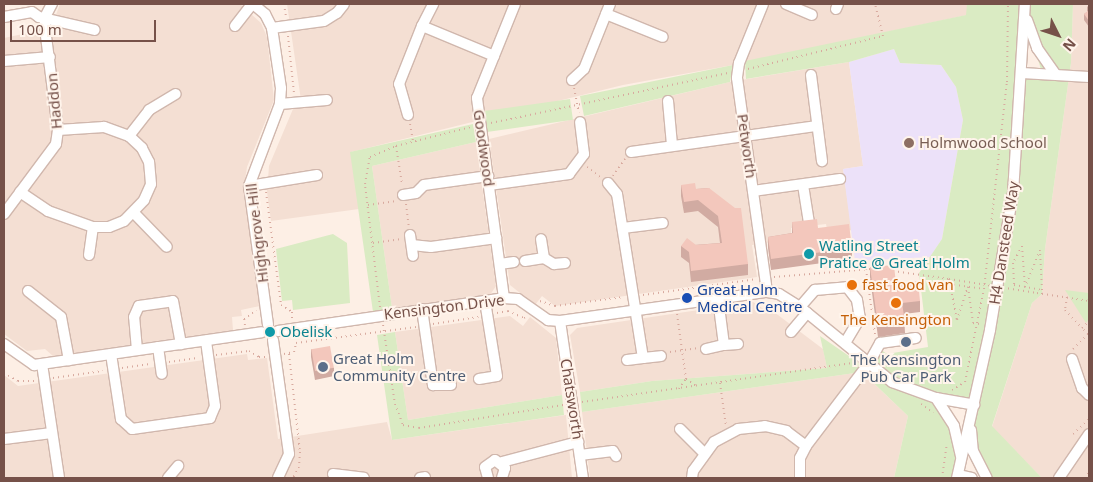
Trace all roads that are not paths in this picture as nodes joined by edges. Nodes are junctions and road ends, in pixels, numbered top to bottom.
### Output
1 (52, 4) edge
2 (252, 4) edge
3 (344, 4) edge
4 (433, 4) edge
5 (515, 4) edge
6 (610, 4) edge
7 (763, 4) edge
8 (786, 4) edge
9 (1025, 9) edge
10 (606, 14) junction
11 (812, 15) dead end
12 (4, 17) edge
13 (45, 17) junction
14 (235, 26) dead end
15 (422, 26) junction
16 (272, 28) junction
17 (95, 30) dead end
18 (662, 37) dead end
19 (494, 56) junction
20 (50, 57) junction
21 (4, 61) edge
22 (1022, 73) junction
23 (1055, 74) junction
24 (811, 75) dead end
25 (1089, 77) edge
26 (572, 80) road end
27 (176, 94) dead end
28 (327, 100) dead end
29 (668, 101) dead end
30 (280, 104) junction
31 (408, 115) road end
32 (580, 122) road end
33 (817, 126) junction
34 (58, 130) junction
35 (746, 135) junction
36 (129, 136) junction
37 (672, 145) junction
38 (631, 152) road end
39 (822, 160) dead end
40 (316, 175) dead end
41 (840, 179) dead end
42 (488, 180) junction
43 (608, 183) road end
44 (803, 185) junction
45 (249, 186) junction
46 (753, 191) junction
47 (20, 192) junction
48 (403, 195) road end
49 (134, 213) junction
50 (4, 214) edge
51 (663, 224) dead end
52 (809, 224) edge
53 (93, 227) junction
54 (623, 228) junction
55 (496, 238) junction
56 (541, 239) dead end
57 (167, 248) dead end
58 (89, 255) dead end
59 (413, 256) dead end
60 (544, 258) junction
61 (525, 261) dead end
62 (514, 262) dead end
63 (565, 263) dead end
64 (500, 264) junction
65 (28, 290) dead end
66 (767, 292) junction
67 (504, 298) junction
68 (718, 299) junction
69 (485, 301) junction
70 (422, 309) junction
71 (803, 310) junction
72 (634, 311) junction
73 (560, 321) junction
74 (265, 328) junction
75 (791, 332) dead end
76 (276, 336) junction
77 (916, 338) dead end
78 (206, 340) junction
79 (845, 343) junction
80 (4, 344) edge
81 (182, 344) junction
82 (738, 344) dead end
83 (724, 345) junction
84 (158, 347) junction
85 (706, 349) road end
86 (137, 350) junction
87 (111, 354) junction
88 (661, 356) road end
89 (643, 358) junction
90 (1072, 359) road end
91 (69, 360) junction
92 (627, 360) dead end
93 (869, 363) junction
94 (42, 364) junction
95 (162, 374) dead end
96 (479, 379) dead end
97 (451, 385) dead end
98 (1089, 395) edge
99 (936, 398) junction
100 (974, 405) junction
101 (971, 422) junction
102 (680, 429) dead end
103 (52, 433) junction
104 (1089, 434) edge
105 (4, 439) edge
106 (578, 442) junction
107 (806, 446) junction
108 (615, 450) dead end
109 (705, 454) junction
110 (580, 455) junction
111 (961, 460) junction
112 (502, 462) junction
113 (178, 466) dead end
114 (333, 474) dead end
115 (958, 477) edge
116 (59, 478) edge
117 (168, 478) edge
118 (278, 478) edge
119 (364, 478) edge
120 (488, 478) edge
121 (502, 478) edge
122 (583, 478) edge
123 (692, 478) edge
124 (800, 478) edge
125 (972, 478) edge
126 (987, 478) edge
127 (1059, 478) edge

1 - 13 street
2 - 14 street
2 - 16 street, Highgrove Hill
3 - 16 street
4 - 15 street
5 - 19 street, Goodwood
6 - 10 street
7 - 35 street, Petworth
8 - 11 street
9 - 22 street, H4 Dansteed Way
9 - 23 street
10 - 18 street
10 - 26 street
12 - 13 street
13 - 17 street
13 - 20 street, Haddon
15 - 19 street
15 - 31 street
16 - 30 street, Highgrove Hill
19 - 42 street, Goodwood
20 - 21 street
20 - 34 street, Haddon
22 - 23 street
22 - 100 street, H4 Dansteed Way
23 - 25 street
24 - 33 street
27 - 36 street
28 - 30 street
29 - 37 street
30 - 45 street, Highgrove Hill
32 - 42 street
33 - 35 street
33 - 39 street
34 - 36 street
34 - 47 street, Haddon
35 - 37 street
35 - 46 street, Petworth
36 - 49 street
37 - 38 street
40 - 45 street
41 - 44 street
42 - 48 street
42 - 55 street, Goodwood
43 - 54 street
44 - 46 street
44 - 52 street
45 - 74 street, Highgrove Hill
46 - 66 street, Petworth
47 - 50 street, Haddon
47 - 53 street
49 - 53 street
49 - 57 street
51 - 54 street
53 - 58 street
54 - 72 street
55 - 59 street
55 - 64 street, Goodwood
56 - 60 street
60 - 61 street
60 - 63 street
62 - 64 street
64 - 67 street, Goodwood
65 - 91 street
66 - 68 street, Kensington Drive
66 - 71 street, Kensington Drive
67 - 69 street, Kensington Drive
67 - 73 street, Kensington Drive
68 - 72 street, Kensington Drive
68 - 83 street
69 - 70 street, Kensington Drive
69 - 96 street
70 - 76 street, Kensington Drive
70 - 97 street
71 - 75 street
71 - 79 street, Kensington Drive
71 - 79 street
72 - 73 street, Kensington Drive
72 - 89 street
73 - 106 street, Chatsworth
74 - 76 street
74 - 78 street
76 - 118 street
77 - 93 street
78 - 81 street
78 - 87 street
79 - 93 street, Kensington Drive
80 - 94 street
81 - 84 street
81 - 86 street
82 - 83 street
83 - 85 street
84 - 86 street
84 - 95 street
86 - 87 street
87 - 91 street
88 - 89 street
89 - 92 street
90 - 98 street
91 - 94 street
93 - 99 street, Kensington Drive
93 - 107 street
94 - 103 street
99 - 100 street, Kensington Drive
99 - 111 street
100 - 101 street, H4 Dansteed Way
101 - 111 street, H4 Dansteed Way
101 - 126 street
102 - 109 street
103 - 105 street
103 - 116 street
104 - 127 street
106 - 110 street, Chatsworth
106 - 112 street
107 - 109 street
107 - 124 street
108 - 110 street
109 - 123 street
110 - 122 street, Chatsworth
111 - 115 street, H4 Dansteed Way
112 - 120 street
112 - 121 street
113 - 117 street
114 - 119 street
115 - 125 street

